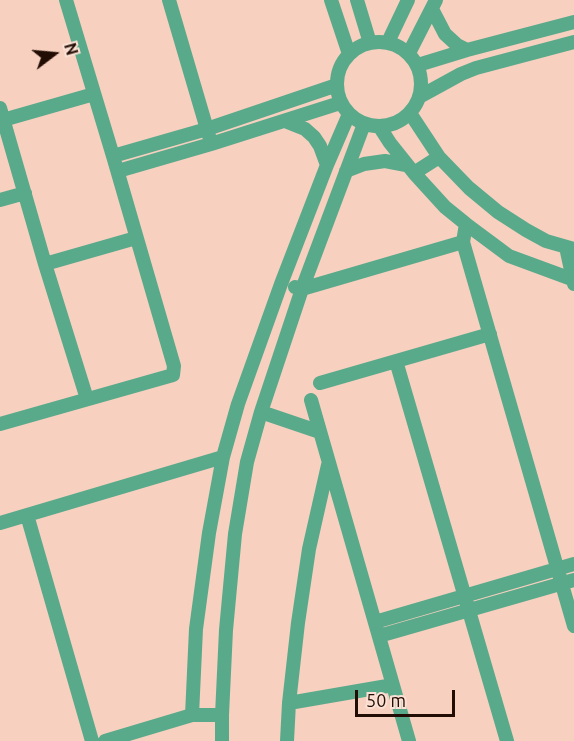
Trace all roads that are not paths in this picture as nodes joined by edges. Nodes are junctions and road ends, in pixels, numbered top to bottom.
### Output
1 (66, 0) edge
2 (169, 0) edge
3 (332, 0) edge
4 (357, 0) edge
5 (408, 0) edge
6 (434, 4) edge
7 (574, 22) edge
8 (388, 42) junction
9 (574, 42) edge
10 (370, 43) junction
11 (461, 52) junction
12 (409, 53) junction
13 (349, 54) junction
14 (418, 65) junction
15 (461, 74) junction
16 (337, 85) junction
17 (94, 94) junction
18 (419, 98) junction
19 (345, 108) junction
20 (410, 113) junction
21 (2, 114) edge
22 (285, 120) junction
23 (364, 124) junction
24 (379, 126) junction
25 (207, 129) junction
26 (211, 144) junction
27 (113, 156) junction
28 (439, 157) junction
29 (327, 165) junction
30 (410, 169) junction
31 (118, 171) junction
32 (346, 171) junction
33 (25, 193) junction
34 (0, 200) edge
35 (465, 224) junction
36 (136, 237) junction
37 (463, 242) junction
38 (570, 248) edge
39 (45, 264) junction
40 (574, 281) edge
41 (281, 284) junction
42 (302, 289) junction
43 (490, 334) junction
44 (396, 361) junction
45 (320, 383) dead end
46 (87, 399) junction
47 (310, 399) dead end
48 (261, 412) junction
49 (1, 421) edge
50 (320, 432) junction
51 (223, 457) junction
52 (328, 462) junction
53 (27, 515) junction
54 (0, 523) edge
55 (574, 564) edge
56 (557, 569) junction
57 (568, 582) edge
58 (464, 596) junction
59 (469, 610) junction
60 (375, 622) junction
61 (574, 626) edge
62 (379, 636) junction
63 (393, 685) junction
64 (289, 703) junction
65 (192, 715) junction
66 (222, 715) junction
67 (92, 741) edge
68 (105, 741) edge
69 (222, 741) edge
70 (288, 741) edge
71 (409, 741) edge
72 (507, 741) edge

1 - 17 street
2 - 25 street
3 - 13 street
4 - 10 street
5 - 8 street
6 - 11 street
6 - 12 street
7 - 11 street
8 - 10 street
8 - 12 street
9 - 15 street
10 - 13 street
11 - 14 street
11 - 15 street
12 - 14 street
13 - 16 street
14 - 18 street
15 - 18 street
16 - 19 street
16 - 25 street
17 - 21 street
17 - 27 street
18 - 20 street
19 - 22 street
19 - 23 street
19 - 29 street
20 - 24 street
20 - 28 street
21 - 33 street
22 - 26 street
22 - 29 street
23 - 24 street
23 - 32 street
24 - 30 street
25 - 26 street
25 - 27 street
26 - 31 street
27 - 31 street
28 - 30 street
28 - 38 street
29 - 41 street
30 - 32 street
30 - 35 street
31 - 36 street
32 - 42 street
33 - 34 street
33 - 39 street
35 - 37 street
35 - 40 street
36 - 39 street
36 - 46 street
37 - 42 street
37 - 43 street
38 - 40 street
39 - 46 street
41 - 42 street
41 - 51 street
42 - 48 street
43 - 44 street
43 - 56 street
44 - 45 street
44 - 58 street
46 - 49 street
47 - 50 street
48 - 50 street
48 - 66 street
50 - 52 street
51 - 53 street
51 - 65 street
52 - 60 street
52 - 64 street
53 - 54 street
53 - 67 street
55 - 56 street
56 - 57 street
56 - 58 street
57 - 59 street
57 - 61 street
58 - 59 street
58 - 60 street
59 - 62 street
59 - 72 street
60 - 62 street
62 - 63 street
63 - 64 street
63 - 71 street
64 - 70 street
65 - 66 street
65 - 68 street
66 - 69 street

